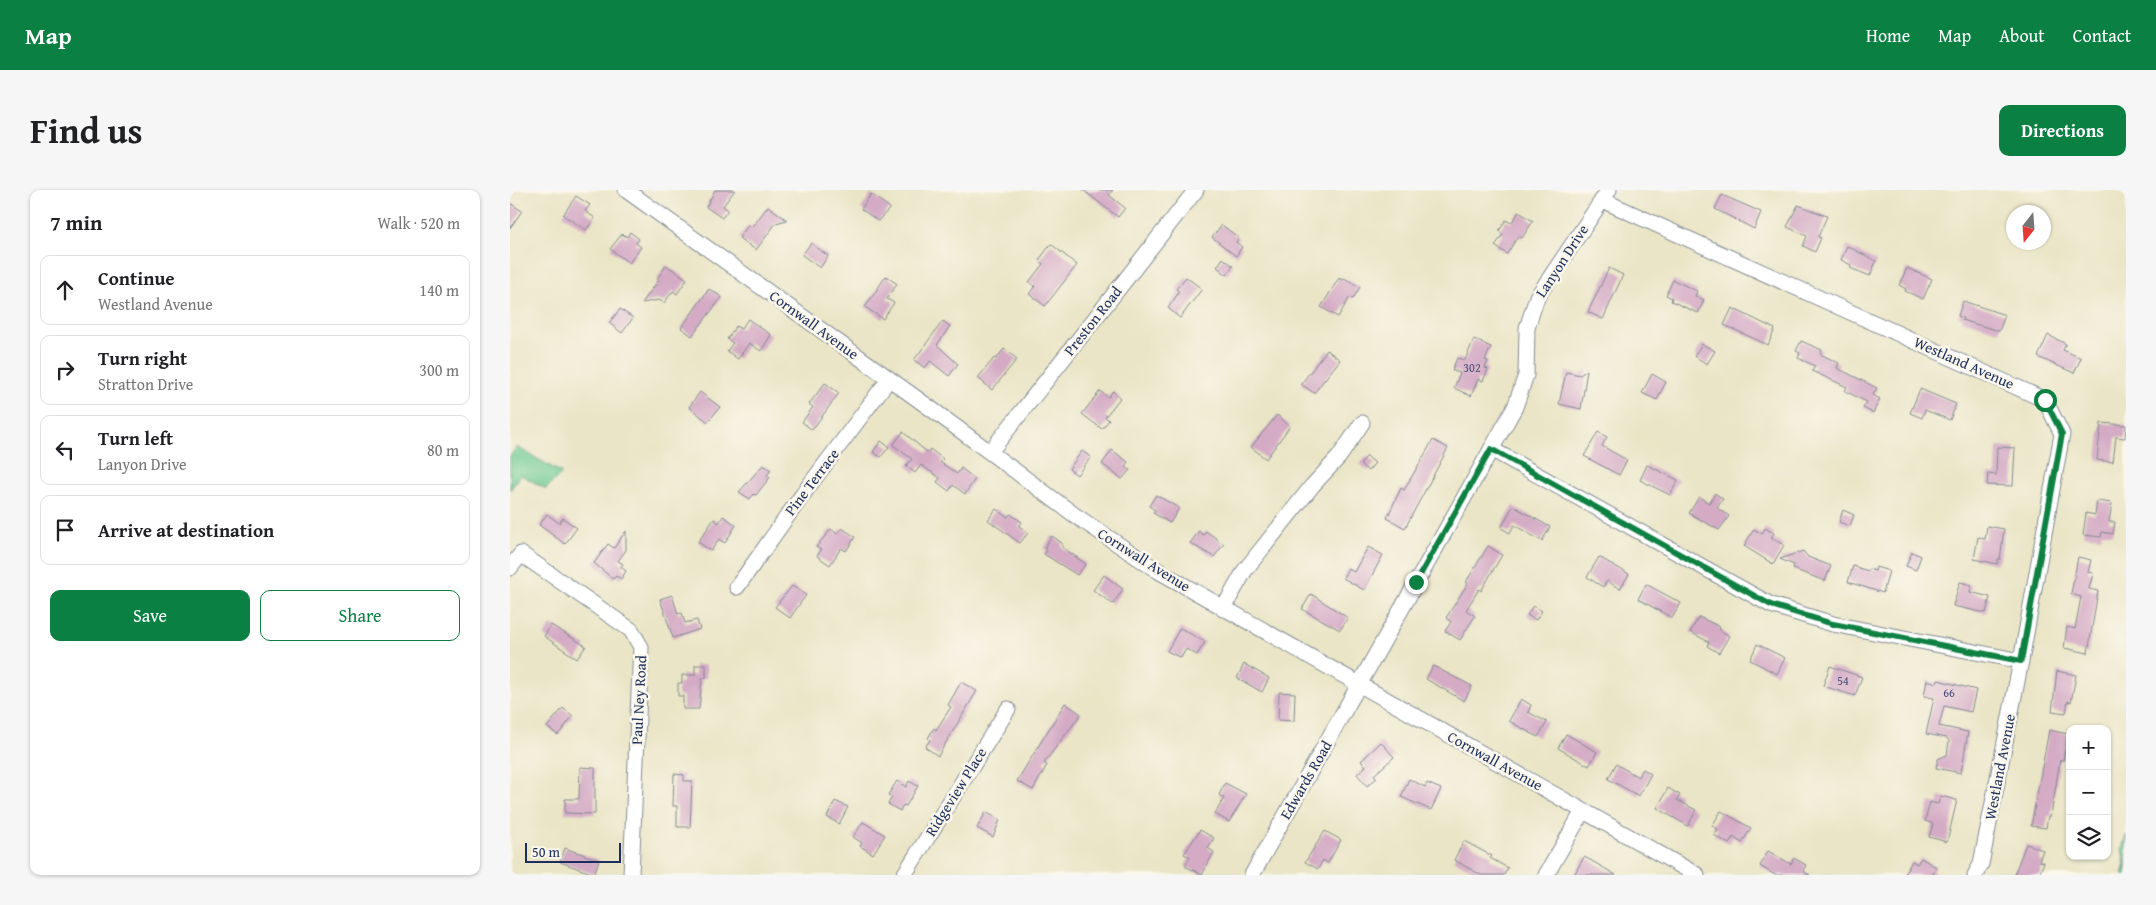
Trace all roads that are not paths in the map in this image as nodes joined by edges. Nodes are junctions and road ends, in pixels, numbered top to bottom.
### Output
1 (626, 190) edge
2 (1196, 190) edge
3 (1606, 195) edge
4 (889, 378) junction
5 (1362, 423) dead end
6 (1491, 449) junction
7 (990, 452) junction
8 (510, 568) edge
9 (737, 587) dead end
10 (1224, 609) junction
11 (2021, 661) junction
12 (1359, 685) junction
13 (1008, 709) dead end
14 (1584, 810) junction
15 (631, 875) edge
16 (904, 875) edge
17 (1252, 875) edge
18 (1546, 875) edge
19 (1697, 875) edge
20 (1975, 875) edge

1 - 4 street, Cornwall Avenue
2 - 7 street, Preston Road
3 - 6 street, Lanyon Drive
3 - 11 street, Westland Avenue
4 - 7 street, Cornwall Avenue
4 - 9 street, Pine Terrace
5 - 10 street
6 - 11 street
6 - 12 street, Lanyon Drive
7 - 10 street, Cornwall Avenue
8 - 15 street, Paul Ney Road
10 - 12 street, Cornwall Avenue
11 - 20 street, Westland Avenue
12 - 14 street, Cornwall Avenue
12 - 17 street, Edwards Road
13 - 16 street, Ridgeview Place
14 - 18 street
14 - 19 street, Cornwall Avenue

